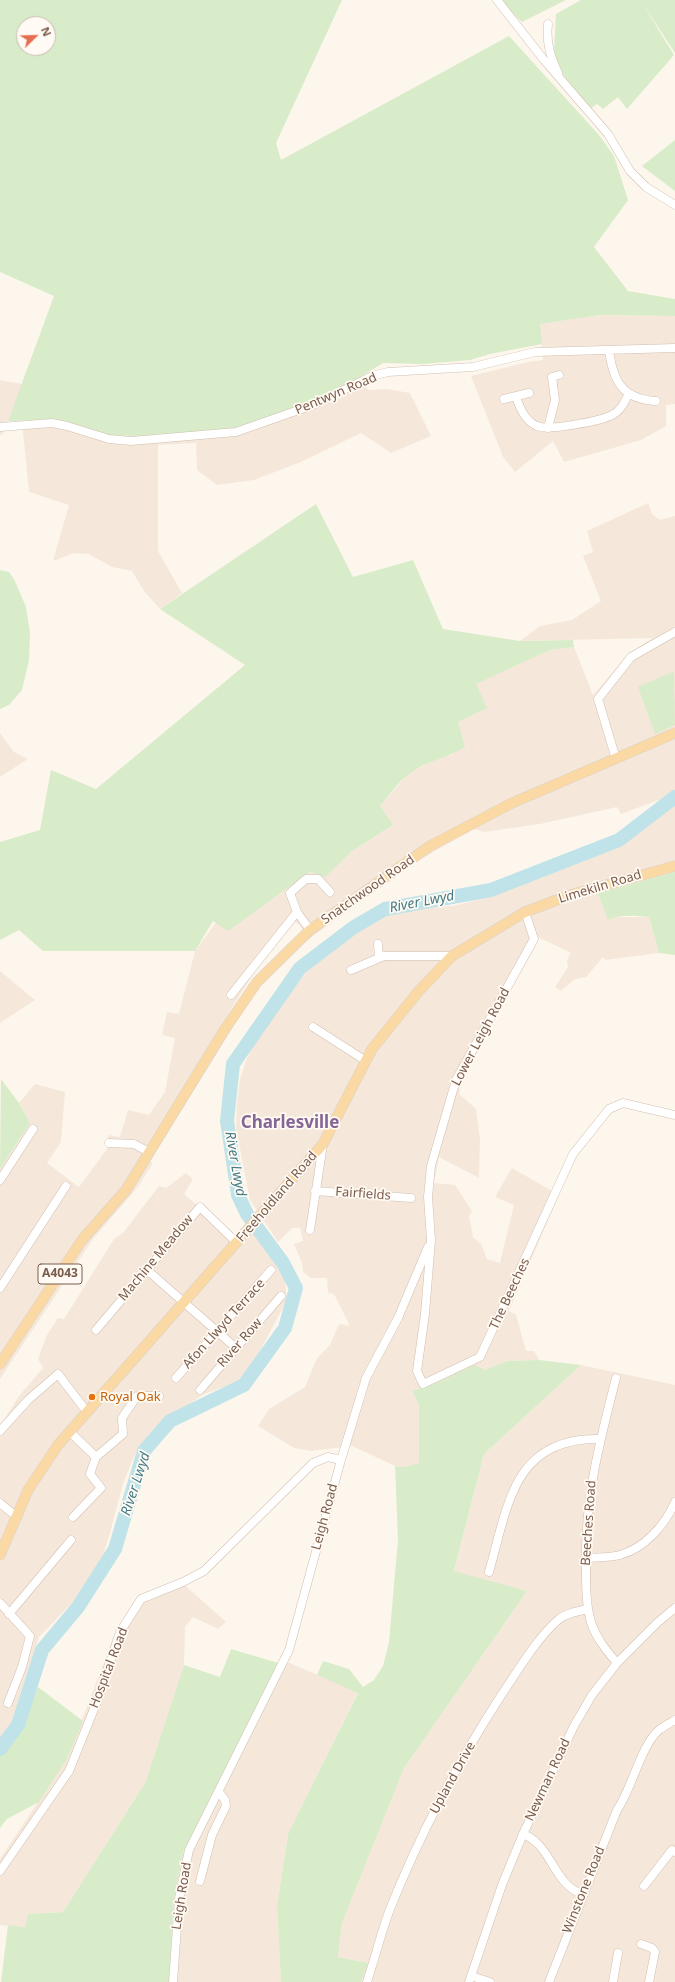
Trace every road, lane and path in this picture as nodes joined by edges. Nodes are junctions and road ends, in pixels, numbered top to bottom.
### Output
1 (498, 0) edge
2 (548, 24) dead end
3 (583, 105) junction
4 (675, 205) edge
5 (675, 348) edge
6 (609, 350) junction
7 (559, 375) dead end
8 (629, 393) junction
9 (529, 394) dead end
10 (516, 397) junction
11 (504, 399) dead end
12 (656, 401) dead end
13 (0, 427) edge
14 (548, 428) junction
15 (675, 632) edge
16 (675, 733) edge
17 (616, 759) junction
18 (675, 866) edge
19 (330, 892) dead end
20 (297, 912) junction
21 (525, 912) junction
22 (310, 930) junction
23 (378, 944) dead end
24 (452, 956) junction
25 (378, 958) junction
26 (350, 970) dead end
27 (231, 995) dead end
28 (313, 1027) dead end
29 (366, 1061) junction
30 (675, 1115) edge
31 (33, 1129) dead end
32 (109, 1142) dead end
33 (323, 1144) junction
34 (149, 1152) junction
35 (0, 1180) edge
36 (66, 1186) dead end
37 (316, 1190) junction
38 (411, 1198) dead end
39 (310, 1230) dead end
40 (431, 1240) junction
41 (236, 1242) junction
42 (147, 1270) junction
43 (272, 1270) dead end
44 (0, 1288) edge
45 (281, 1296) dead end
46 (183, 1303) junction
47 (96, 1330) dead end
48 (216, 1331) junction
49 (236, 1348) junction
50 (0, 1364) edge
51 (176, 1378) dead end
52 (616, 1378) dead end
53 (200, 1390) dead end
54 (159, 1396) dead end
55 (87, 1412) junction
56 (0, 1431) edge
57 (70, 1432) junction
58 (600, 1439) junction
59 (96, 1457) junction
60 (341, 1460) junction
61 (675, 1502) edge
62 (0, 1503) edge
63 (16, 1517) junction
64 (73, 1517) dead end
65 (71, 1540) dead end
66 (0, 1555) edge
67 (586, 1558) junction
68 (489, 1572) dead end
69 (0, 1603) edge
70 (675, 1608) edge
71 (588, 1609) junction
72 (10, 1614) junction
73 (617, 1663) junction
74 (8, 1703) dead end
75 (675, 1720) edge
76 (219, 1792) junction
77 (523, 1834) junction
78 (674, 1849) edge
79 (0, 1871) edge
80 (200, 1881) dead end
81 (644, 1886) dead end
82 (582, 1894) junction
83 (641, 1944) dead end
84 (618, 1953) dead end
85 (470, 1979) edge
86 (173, 1982) edge
87 (367, 1982) edge
88 (490, 1982) edge
89 (549, 1982) edge
90 (613, 1982) edge
91 (649, 1982) edge

1 - 3 street
2 - 3 street
3 - 4 street
5 - 6 street, Pentwyn Road
6 - 8 street
6 - 13 street, Pentwyn Road
7 - 14 street
8 - 12 street
8 - 14 street
9 - 10 street
10 - 11 street
10 - 14 street
15 - 17 street
16 - 17 main road, Snatchwood Road / A4043
17 - 22 main road, Snatchwood Road / A4043
18 - 21 main road, Limekiln Road
19 - 20 street
20 - 22 street
20 - 27 street
21 - 24 main road, Freeholdland Road
21 - 40 street, Lower Leigh Road
22 - 34 main road, Snatchwood Road / A4043
23 - 25 street
24 - 25 street
24 - 29 main road, Freeholdland Road
25 - 26 street
28 - 29 street
29 - 33 main road, Freeholdland Road
30 - 40 street, The Beeches
31 - 35 street
32 - 34 street
33 - 37 street
33 - 41 main road, Freeholdland Road
34 - 50 main road, A4043
36 - 44 street
37 - 38 street, Fairfields
37 - 39 street
40 - 60 street, Leigh Road
41 - 42 street, Machine Meadow
41 - 46 main road, Freeholdland Road
42 - 46 street
42 - 47 street, Machine Meadow
43 - 48 street, Afon Llwyd Terrace
45 - 49 street, River Row
46 - 48 street
46 - 55 main road, Freeholdland Road
48 - 49 street
48 - 51 street, Afon Llwyd Terrace
49 - 53 street, River Row
52 - 58 street, Beeches Road
54 - 59 street
55 - 56 street
55 - 57 main road, Freeholdland Road
57 - 59 street
57 - 63 main road, Freeholdland Road
58 - 67 street, Beeches Road
58 - 68 street
59 - 64 street
60 - 76 street, Leigh Road
60 - 79 street, Hospital Road
61 - 67 street
62 - 63 street
63 - 66 main road, Freeholdland Road
65 - 72 street
67 - 71 street, Beeches Road
69 - 72 street
70 - 73 street, Newman Road
71 - 73 street, Beeches Road
71 - 87 street, Upland Drive
72 - 74 street
73 - 77 street, Newman Road
75 - 82 street, Winstone Road
76 - 80 street, Leigh Road
76 - 86 street, Leigh Road
77 - 82 street
77 - 85 street, Newman Road
78 - 81 street
82 - 89 street, Winstone Road
83 - 91 street
84 - 90 street
85 - 88 street

